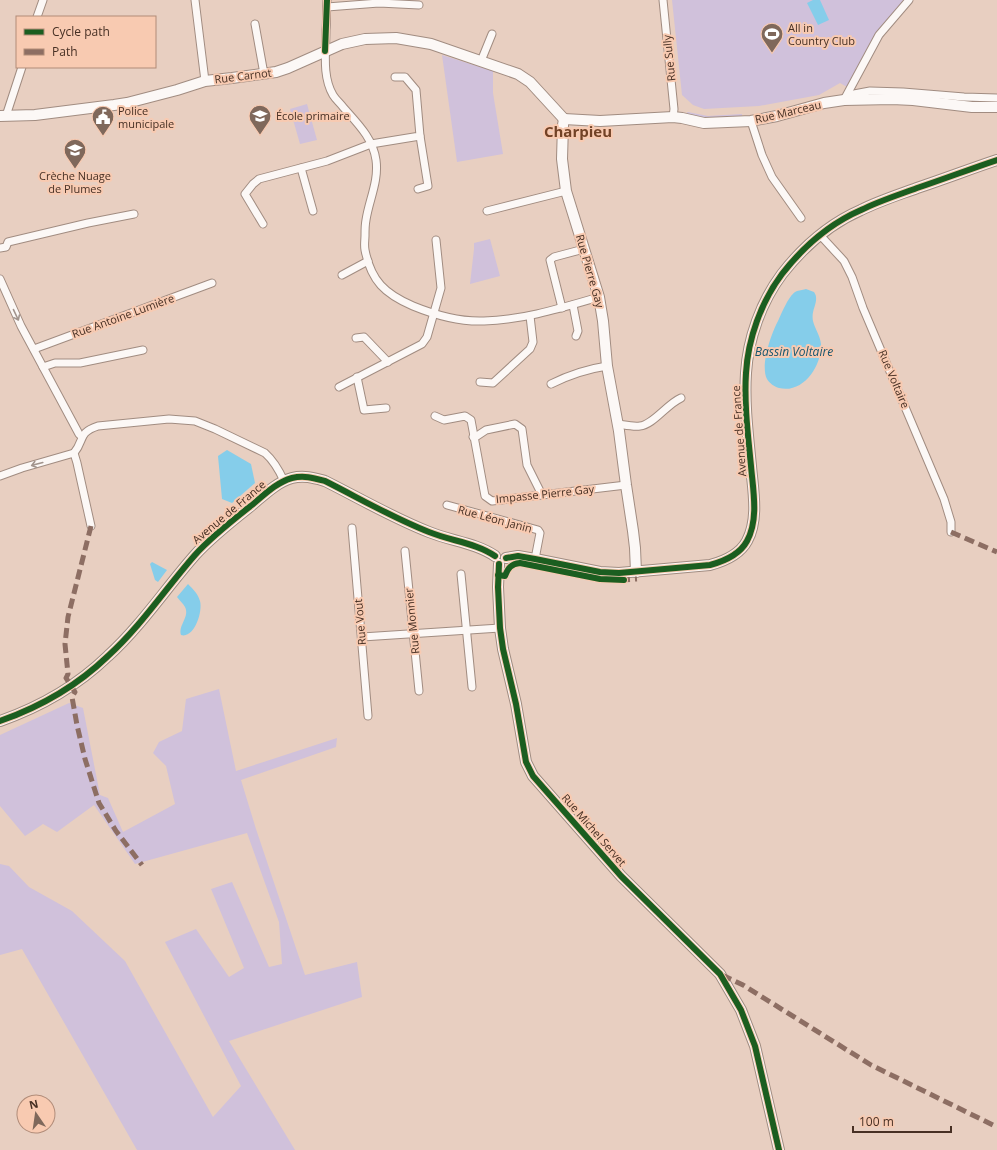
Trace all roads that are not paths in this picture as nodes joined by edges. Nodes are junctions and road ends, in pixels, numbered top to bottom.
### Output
1 (42, 0) edge
2 (195, 0) edge
3 (663, 0) edge
4 (909, 0) edge
5 (327, 4) edge
6 (419, 5) dead end
7 (37, 16) edge
8 (256, 24) dead end
9 (492, 34) dead end
10 (325, 51) junction
11 (481, 61) junction
12 (22, 68) edge
13 (264, 74) junction
14 (395, 77) dead end
15 (205, 81) junction
16 (997, 98) edge
17 (844, 100) junction
18 (997, 107) edge
19 (3, 116) edge
20 (673, 117) junction
21 (564, 119) junction
22 (751, 121) junction
23 (420, 136) junction
24 (371, 144) junction
25 (997, 160) edge
26 (301, 168) junction
27 (418, 189) dead end
28 (566, 191) junction
29 (313, 211) dead end
30 (487, 211) dead end
31 (134, 214) dead end
32 (801, 218) dead end
33 (263, 224) dead end
34 (820, 235) junction
35 (436, 240) dead end
36 (0, 248) edge
37 (584, 249) junction
38 (368, 261) junction
39 (342, 275) dead end
40 (0, 279) edge
41 (212, 283) dead end
42 (599, 297) junction
43 (573, 304) junction
44 (562, 308) junction
45 (434, 314) junction
46 (530, 316) junction
47 (576, 336) dead end
48 (356, 338) dead end
49 (34, 349) junction
50 (143, 350) dead end
51 (388, 362) junction
52 (607, 366) junction
53 (43, 367) junction
54 (357, 377) junction
55 (480, 382) dead end
56 (551, 384) dead end
57 (339, 387) dead end
58 (681, 398) dead end
59 (386, 408) dead end
60 (435, 416) dead end
61 (618, 424) junction
62 (82, 437) junction
63 (473, 437) junction
64 (74, 453) junction
65 (0, 476) edge
66 (284, 481) junction
67 (626, 486) junction
68 (542, 495) junction
69 (447, 505) dead end
70 (91, 526) dead end
71 (352, 528) dead end
72 (951, 532) dead end
73 (405, 551) dead end
74 (535, 558) junction
75 (500, 559) junction
76 (636, 572) junction
77 (461, 574) dead end
78 (500, 628) junction
79 (466, 631) junction
80 (414, 634) junction
81 (362, 637) junction
82 (472, 687) dead end
83 (419, 691) dead end
84 (368, 716) dead end
85 (0, 721) edge
86 (779, 1150) edge

1 - 7 street
2 - 15 street
3 - 20 street, Rue Sully
4 - 17 street
5 - 6 street
5 - 10 street
8 - 13 street
9 - 11 street
10 - 11 street, Rue Carnot
10 - 13 street, Rue Carnot
10 - 24 street
11 - 21 street, Rue Carnot
12 - 19 street
13 - 15 street, Rue Carnot
14 - 23 street
15 - 19 street, Rue Carnot
16 - 17 street, Rue Marceau
17 - 18 street, Rue Marceau
17 - 22 street, Rue Marceau
20 - 21 street, Rue Marceau
20 - 22 street, Rue Marceau
21 - 28 street, Rue Pierre Gay
22 - 32 street
23 - 24 street
23 - 27 street
24 - 26 street
24 - 38 street
25 - 34 street, Avenue de France
26 - 29 street
26 - 33 street
28 - 30 street
28 - 37 street, Rue Pierre Gay
31 - 36 street
34 - 72 street, Rue Voltaire
34 - 76 street, Avenue de France
35 - 45 street
37 - 42 street, Rue Pierre Gay
37 - 44 street
38 - 39 street
38 - 45 street
40 -> 49 street
41 - 49 street, Rue Antoine Lumière
42 - 43 street
42 - 52 street, Rue Pierre Gay
43 - 44 street
43 - 47 street
44 - 46 street
45 - 46 street
45 - 51 street
46 - 55 street
48 - 51 street
49 - 53 street
50 - 53 street
51 - 54 street
52 - 56 street
52 - 61 street, Rue Pierre Gay
53 - 62 street
54 - 57 street
54 - 59 street
58 - 61 street
60 - 63 street, Impasse Pierre Gay
61 - 67 street, Rue Pierre Gay
62 - 64 street
62 - 66 street
63 - 68 street, Impasse Pierre Gay
63 - 68 street
64 -> 65 street
64 - 70 street
66 - 75 street, Avenue de France
66 - 85 street, Avenue de France
67 - 68 street, Impasse Pierre Gay
67 - 76 street, Rue Pierre Gay
69 - 74 street, Rue Léon Janin
71 - 81 street, Rue Vout
73 - 80 street, Rue Monnier
74 - 75 street, Avenue de France
74 - 76 street, Avenue de France
75 - 78 street, Rue Michel Servet
77 - 79 street
78 - 79 street
78 - 86 street, Rue Michel Servet
79 - 80 street
79 - 82 street
80 - 81 street
80 - 83 street, Rue Monnier
81 - 84 street, Rue Vout

